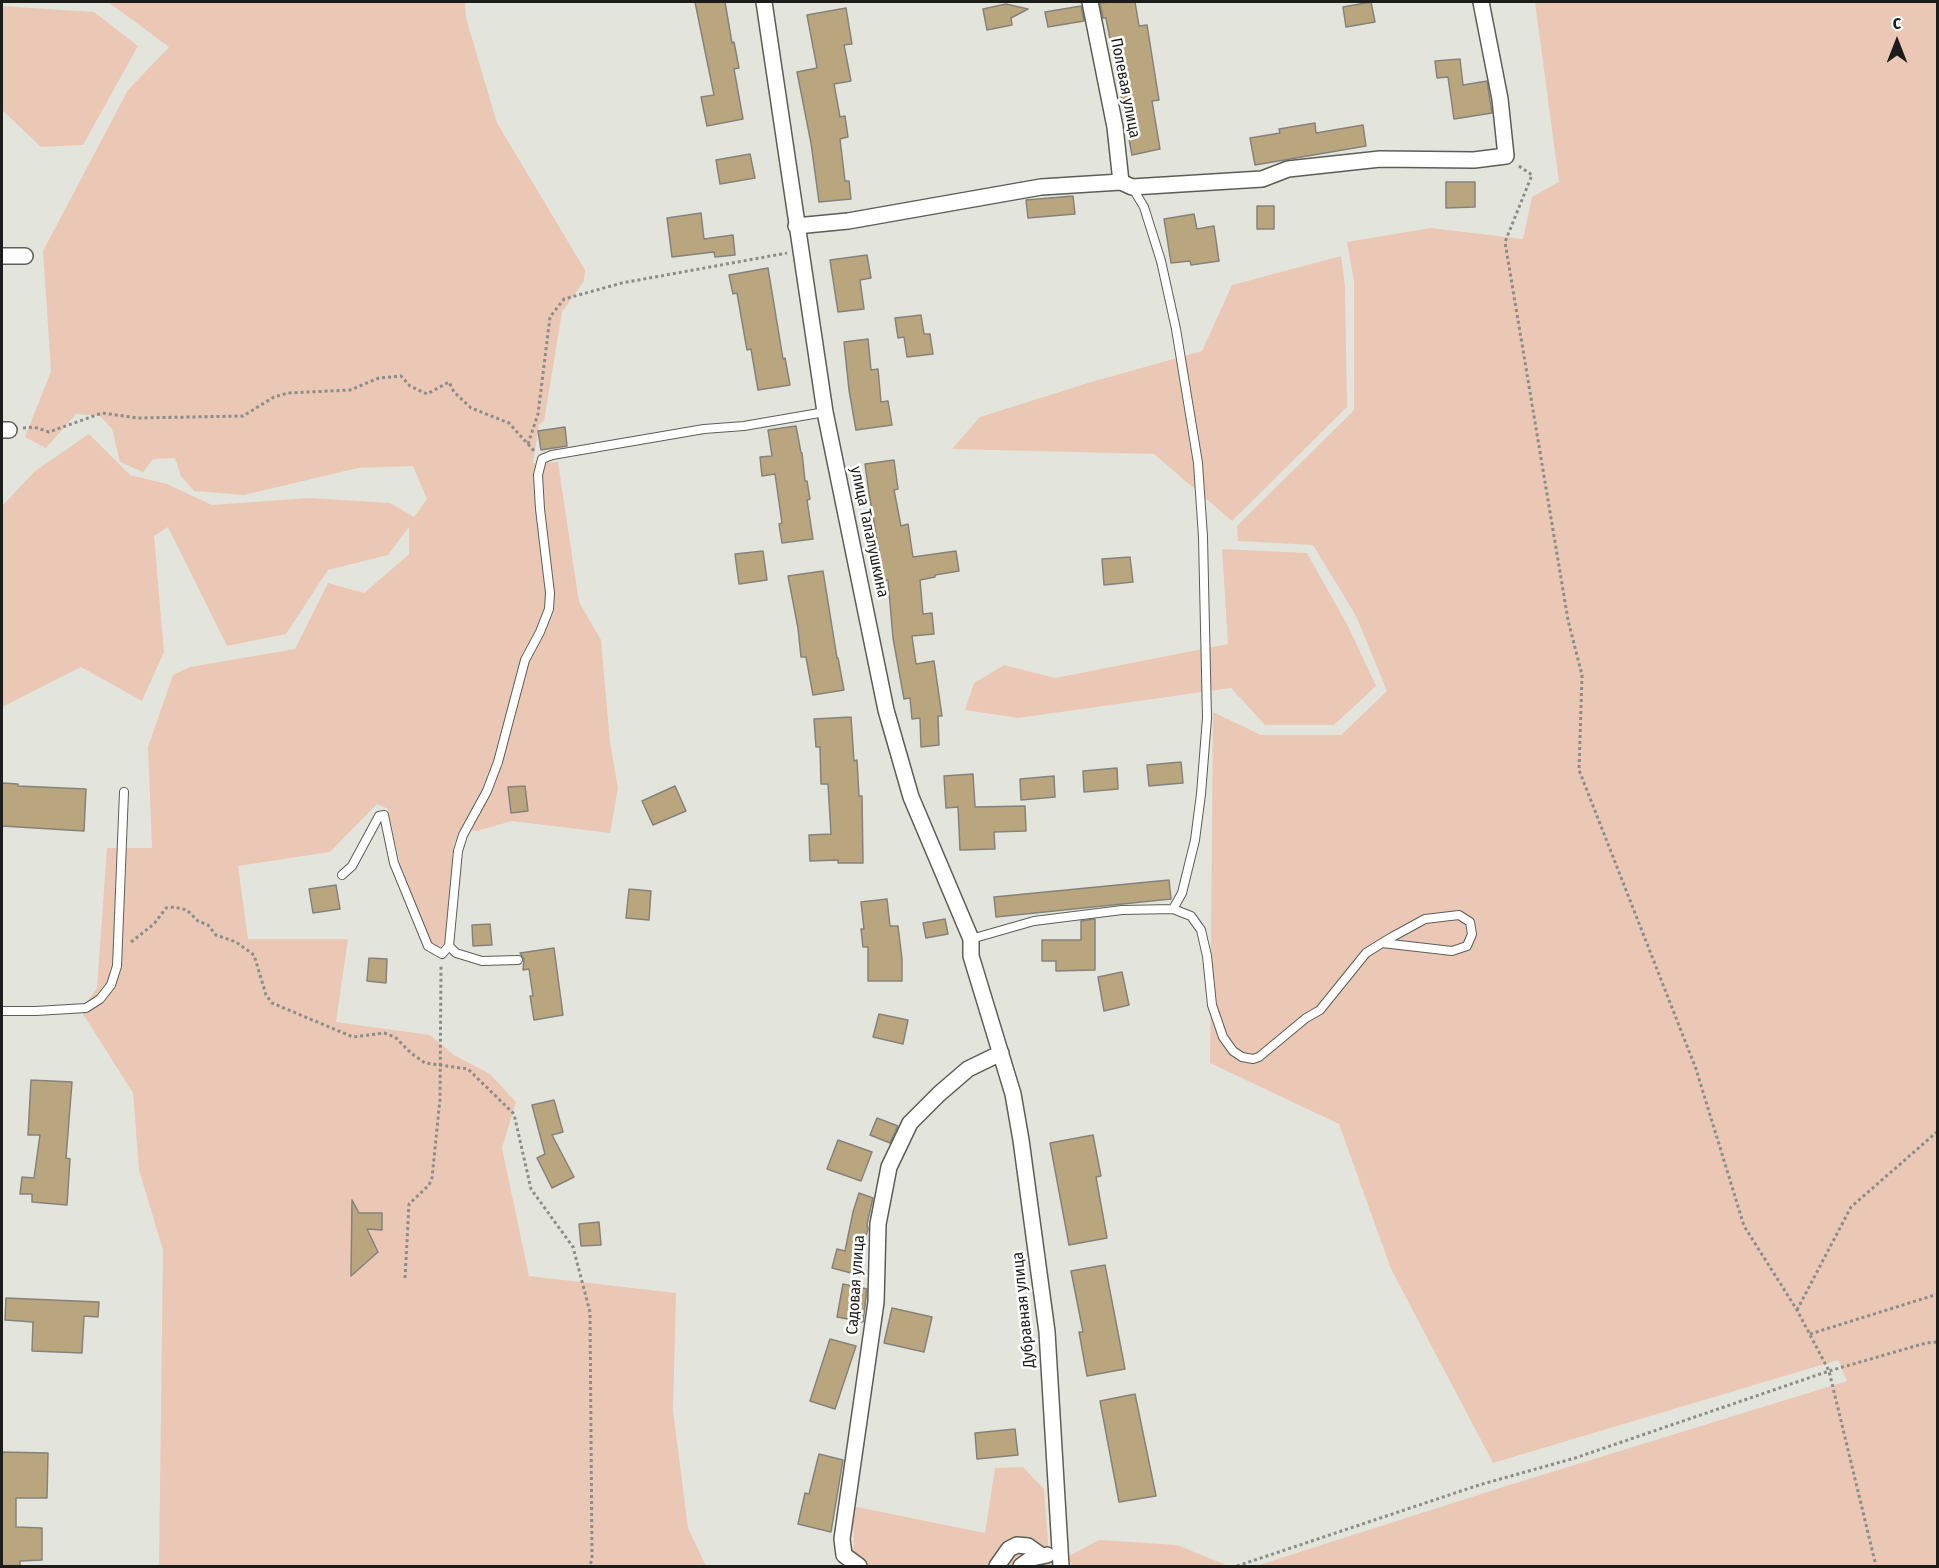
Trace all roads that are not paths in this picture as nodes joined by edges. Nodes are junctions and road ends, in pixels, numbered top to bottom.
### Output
1 (764, 2) edge
2 (1090, 2) edge
3 (1481, 2) edge
4 (1126, 184) junction
5 (796, 226) junction
6 (2, 256) edge
7 (25, 256) dead end
8 (825, 412) junction
9 (124, 792) dead end
10 (342, 875) dead end
11 (1173, 909) junction
12 (971, 939) junction
13 (1382, 943) junction
14 (449, 946) junction
15 (518, 960) dead end
16 (2, 1011) edge
17 (1001, 1053) junction
18 (1042, 1556) junction
19 (1060, 1560) edge
20 (860, 1566) edge
21 (997, 1566) edge
22 (1021, 1566) edge

1 - 5 street, улица Талалушкина
2 - 4 street, Полевая улица
3 - 4 street
4 - 5 street
4 - 11 lane
5 - 8 street, улица Талалушкина
6 - 7 street
8 - 12 street, улица Талалушкина
8 - 14 lane
9 - 16 lane
10 - 14 lane
11 - 12 lane
11 - 13 lane
12 - 17 street, улица Талалушкина
13 - 13 lane
14 - 15 lane
17 - 19 street, Дубравная улица
17 - 20 street, Садовая улица
18 - 19 street
18 - 21 street
18 - 22 street

